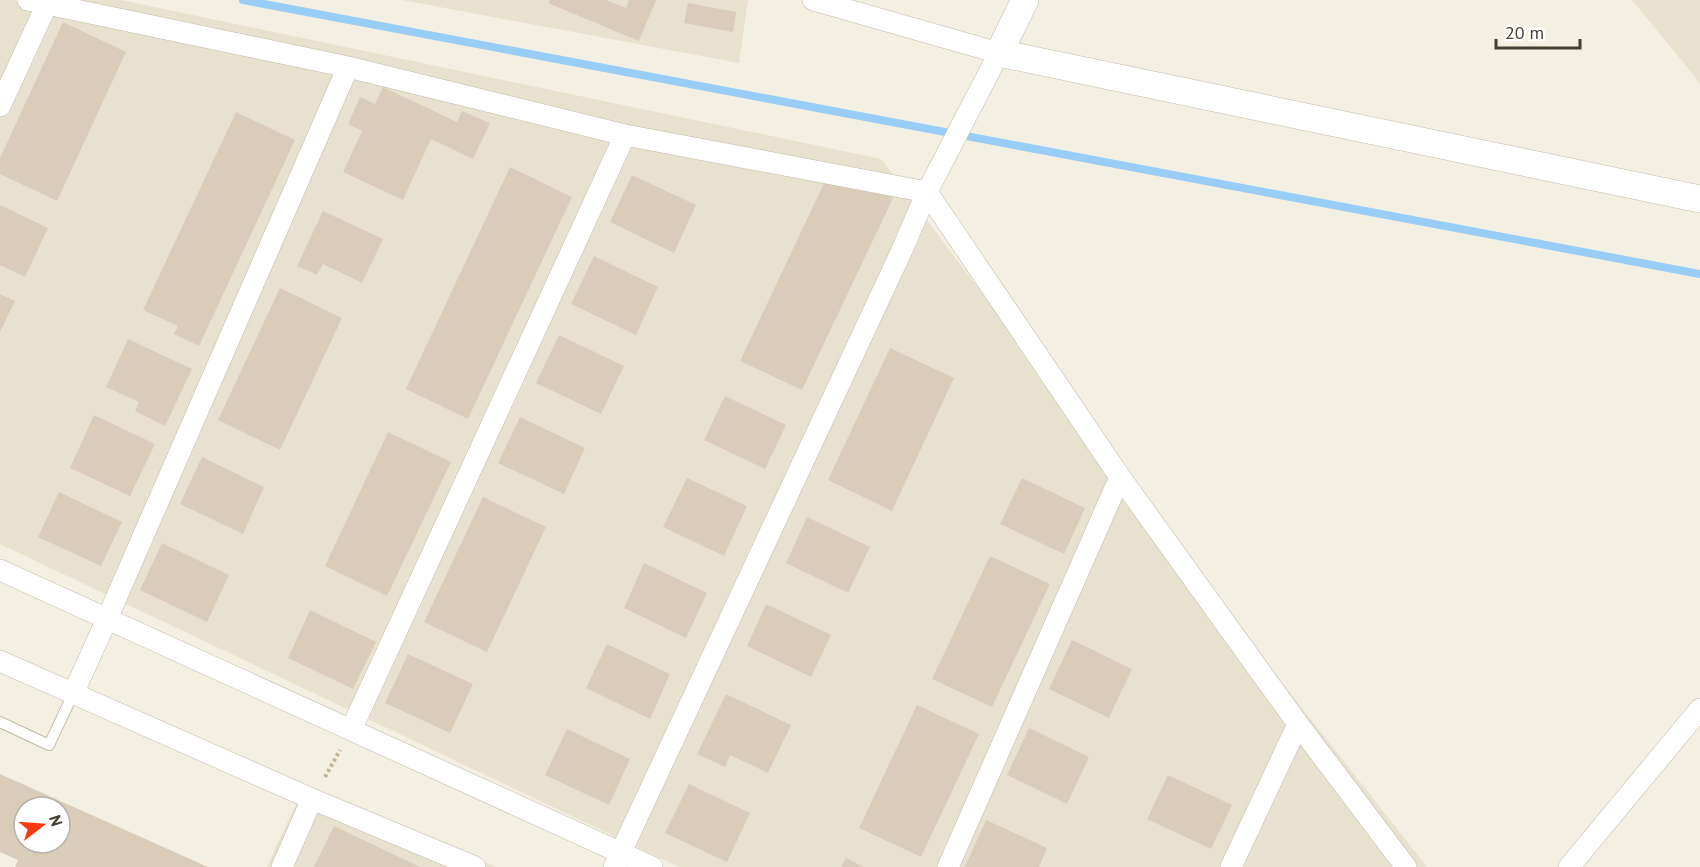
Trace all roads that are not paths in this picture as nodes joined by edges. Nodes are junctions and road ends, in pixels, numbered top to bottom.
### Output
1 (813, 0) edge
2 (1025, 0) edge
3 (37, 2) edge
4 (999, 53) junction
5 (348, 68) junction
6 (0, 106) edge
7 (625, 135) junction
8 (927, 192) junction
9 (1700, 199) edge
10 (1120, 477) junction
11 (0, 570) edge
12 (107, 619) junction
13 (0, 661) edge
14 (72, 694) junction
15 (1700, 710) edge
16 (0, 722) edge
17 (1298, 724) junction
18 (351, 730) junction
19 (312, 799) junction
20 (617, 860) edge
21 (282, 867) edge
22 (475, 867) edge
23 (652, 867) edge
24 (948, 867) edge
25 (1231, 867) edge
26 (1406, 867) edge
27 (1569, 867) edge

1 - 4 street
2 - 4 street
3 - 5 street
3 - 6 street
4 - 8 street
4 - 9 street
5 - 7 street
5 - 12 street
7 - 8 street
7 - 18 street
8 - 10 street
8 - 20 street
10 - 17 street
10 - 24 street
11 - 12 street
12 - 14 street
12 - 18 street
13 - 14 street
14 - 16 lane
14 - 19 street
15 - 27 street
17 - 25 street
17 - 26 street
18 - 20 street
19 - 21 street
19 - 22 street
20 - 23 street

